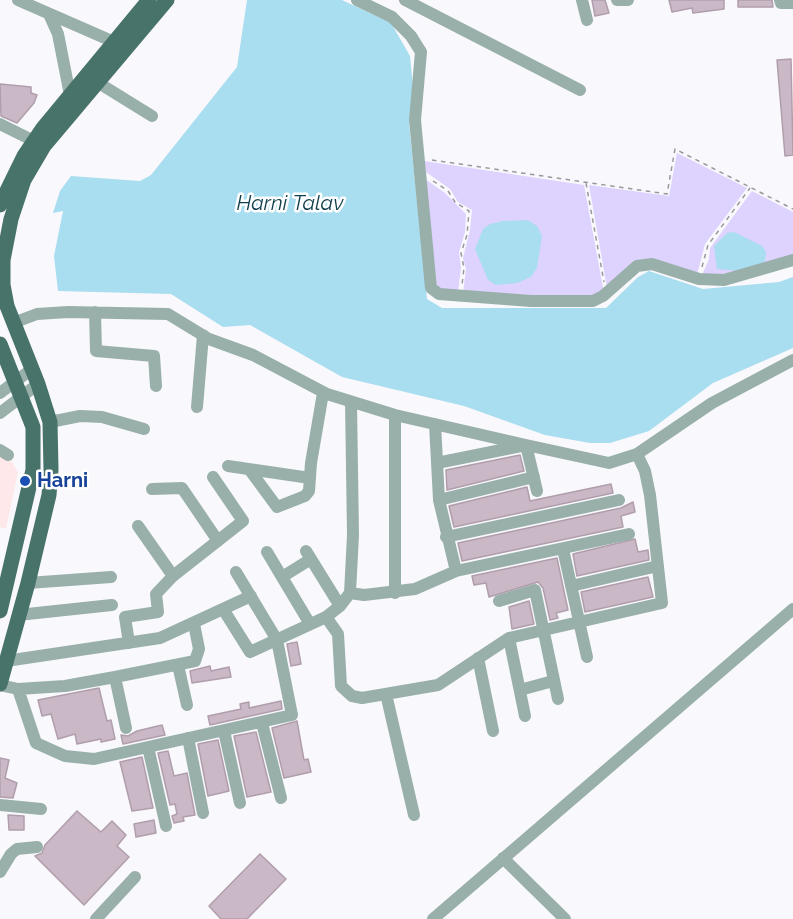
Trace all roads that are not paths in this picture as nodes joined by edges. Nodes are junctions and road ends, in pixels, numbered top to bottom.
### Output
1 (18, 0) edge
2 (167, 0) edge
3 (357, 0) edge
4 (405, 0) edge
5 (582, 0) edge
6 (617, 0) edge
7 (628, 0) edge
8 (780, 0) edge
9 (145, 2) edge
10 (793, 3) edge
11 (49, 14) junction
12 (587, 20) dead end
13 (119, 44) junction
14 (97, 82) junction
15 (580, 90) dead end
16 (70, 95) junction
17 (152, 116) dead end
18 (0, 124) edge
19 (39, 144) junction
20 (5, 206) edge
21 (793, 260) edge
22 (95, 312) junction
23 (13, 323) junction
24 (202, 335) junction
25 (0, 344) edge
26 (793, 360) edge
27 (32, 369) junction
28 (14, 381) junction
29 (38, 384) junction
30 (156, 386) dead end
31 (0, 393) edge
32 (323, 393) junction
33 (21, 395) junction
34 (351, 402) junction
35 (197, 407) dead end
36 (0, 413) edge
37 (395, 415) junction
38 (50, 422) junction
39 (435, 424) junction
40 (144, 429) dead end
41 (526, 445) junction
42 (637, 454) junction
43 (437, 463) junction
44 (228, 466) dead end
45 (249, 469) junction
46 (213, 477) dead end
47 (534, 477) junction
48 (310, 478) junction
49 (152, 489) dead end
50 (29, 490) junction
51 (537, 491) dead end
52 (49, 495) junction
53 (439, 500) junction
54 (619, 500) dead end
55 (138, 526) dead end
56 (629, 534) dead end
57 (446, 537) junction
58 (218, 541) junction
59 (563, 549) junction
60 (267, 552) dead end
61 (658, 566) junction
62 (236, 572) dead end
63 (456, 572) junction
64 (173, 576) junction
65 (111, 577) dead end
66 (282, 577) junction
67 (28, 583) junction
68 (571, 586) junction
69 (350, 593) junction
70 (395, 593) junction
71 (251, 596) junction
72 (499, 601) dead end
73 (112, 605) dead end
74 (0, 606) edge
75 (340, 606) junction
76 (223, 609) junction
77 (793, 609) edge
78 (18, 615) junction
79 (326, 617) junction
80 (579, 622) junction
81 (194, 624) junction
82 (310, 624) junction
83 (543, 629) junction
84 (509, 638) junction
85 (277, 640) junction
86 (129, 643) junction
87 (587, 657) dead end
88 (478, 658) junction
89 (6, 661) junction
90 (178, 665) junction
91 (115, 677) junction
92 (553, 681) junction
93 (0, 685) edge
94 (18, 689) junction
95 (520, 690) junction
96 (386, 694) junction
97 (558, 699) dead end
98 (188, 705) dead end
99 (525, 716) dead end
100 (262, 723) junction
101 (126, 728) dead end
102 (224, 731) junction
103 (493, 731) dead end
104 (188, 738) junction
105 (148, 747) junction
106 (281, 798) dead end
107 (240, 803) dead end
108 (0, 805) edge
109 (41, 809) dead end
110 (203, 813) dead end
111 (414, 815) dead end
112 (166, 826) dead end
113 (37, 847) dead end
114 (503, 858) junction
115 (0, 872) edge
116 (135, 877) dead end
117 (96, 919) edge
118 (433, 919) edge
119 (565, 919) edge

1 - 11 street
2 - 13 main road
3 - 21 street
4 - 15 street
5 - 12 street
6 - 7 street
8 - 10 street
9 - 13 main road
11 - 13 street
11 - 16 street
13 - 14 main road
13 - 16 main road
14 - 17 street
14 - 19 main road
16 - 19 main road
18 - 19 street
19 - 20 main road
20 - 23 main road
22 - 23 street
22 - 24 street
22 - 30 street
23 - 27 main road
24 - 32 street
24 - 35 street
25 - 28 main road
26 - 42 street
27 - 28 street
27 - 29 main road
28 - 31 street
28 - 33 main road
29 - 33 street
29 - 38 main road
32 - 34 street
32 - 48 street
33 - 36 street
33 - 50 main road
34 - 37 street
34 - 69 street
37 - 39 street
37 - 70 street
38 - 40 street
38 - 52 main road
39 - 41 street
39 - 43 street
41 - 42 street
41 - 43 street
41 - 47 street
42 - 61 street
43 - 53 street
44 - 45 street
45 - 48 street
45 - 48 street
46 - 58 street
47 - 51 street
47 - 53 street
49 - 58 street
50 - 52 main road
50 - 74 main road
52 - 67 main road
53 - 57 street
54 - 57 street
55 - 64 street
56 - 59 street
57 - 63 street
58 - 64 street
59 - 63 street
59 - 68 street
60 - 66 street
61 - 68 street
61 - 80 street
62 - 71 street
63 - 70 street
64 - 86 street
65 - 67 street
66 - 75 street
66 - 82 street
67 - 78 main road
68 - 80 street
69 - 70 street
69 - 75 street
71 - 76 street
71 - 85 street
72 - 83 street
73 - 78 street
75 - 79 street
76 - 81 street
76 - 85 street
77 - 114 street
78 - 89 main road
79 - 82 street
79 - 96 street
80 - 83 street
80 - 87 street
81 - 86 street
81 - 90 street
82 - 85 street
83 - 84 street
83 - 92 street
84 - 88 street
84 - 95 street
85 - 100 street
86 - 89 street
88 - 96 street
88 - 103 street
89 - 93 main road
90 - 91 street
90 - 98 street
91 - 94 street
91 - 101 street
92 - 95 street
92 - 97 street
93 - 94 street
94 - 105 street
95 - 99 street
96 - 111 street
100 - 102 street
100 - 106 street
102 - 104 street
102 - 107 street
104 - 105 street
104 - 110 street
105 - 112 street
108 - 109 street
113 - 115 street
114 - 118 street
114 - 119 street
116 - 117 street

